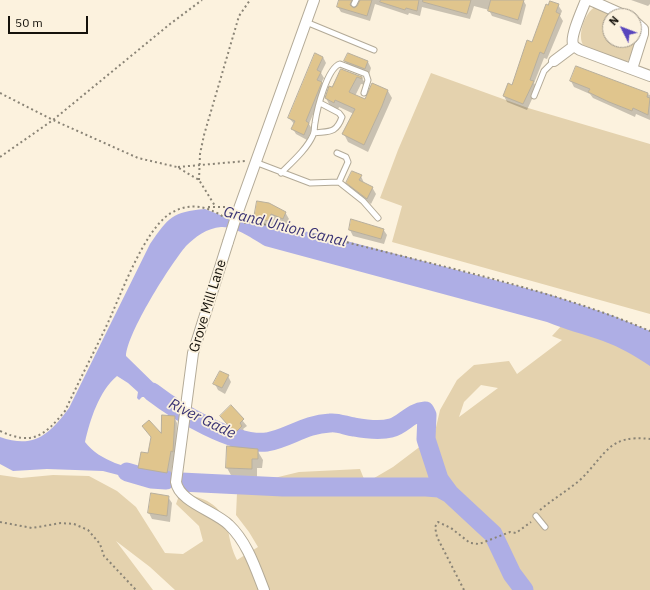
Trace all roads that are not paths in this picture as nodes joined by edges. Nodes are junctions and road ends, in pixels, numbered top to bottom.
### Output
1 (314, 0) edge
2 (586, 0) edge
3 (590, 0) edge
4 (608, 8) edge
5 (306, 22) junction
6 (646, 27) edge
7 (574, 46) junction
8 (374, 50) dead end
9 (554, 61) joint
10 (632, 69) junction
11 (650, 76) edge
12 (364, 93) dead end
13 (534, 96) dead end
14 (320, 103) junction
15 (314, 133) junction
16 (337, 153) dead end
17 (255, 162) junction
18 (281, 173) junction
19 (339, 182) junction
20 (378, 218) dead end
21 (536, 516) road end
22 (545, 527) dead end
23 (264, 590) edge

1 - 5 street, Grove Mill Lane
2 - 7 street
3 - 4 street
5 - 8 lane
5 - 17 street, Grove Mill Lane
6 - 10 street
7 - 9 street
7 - 10 street
9 - 13 lane
10 - 11 street
12 - 14 lane
14 - 15 lane
14 - 15 lane
15 - 18 lane
16 - 19 lane
17 - 18 lane
17 - 23 street, Grove Mill Lane, bridge
18 - 19 lane
19 - 20 lane
21 - 22 lane

